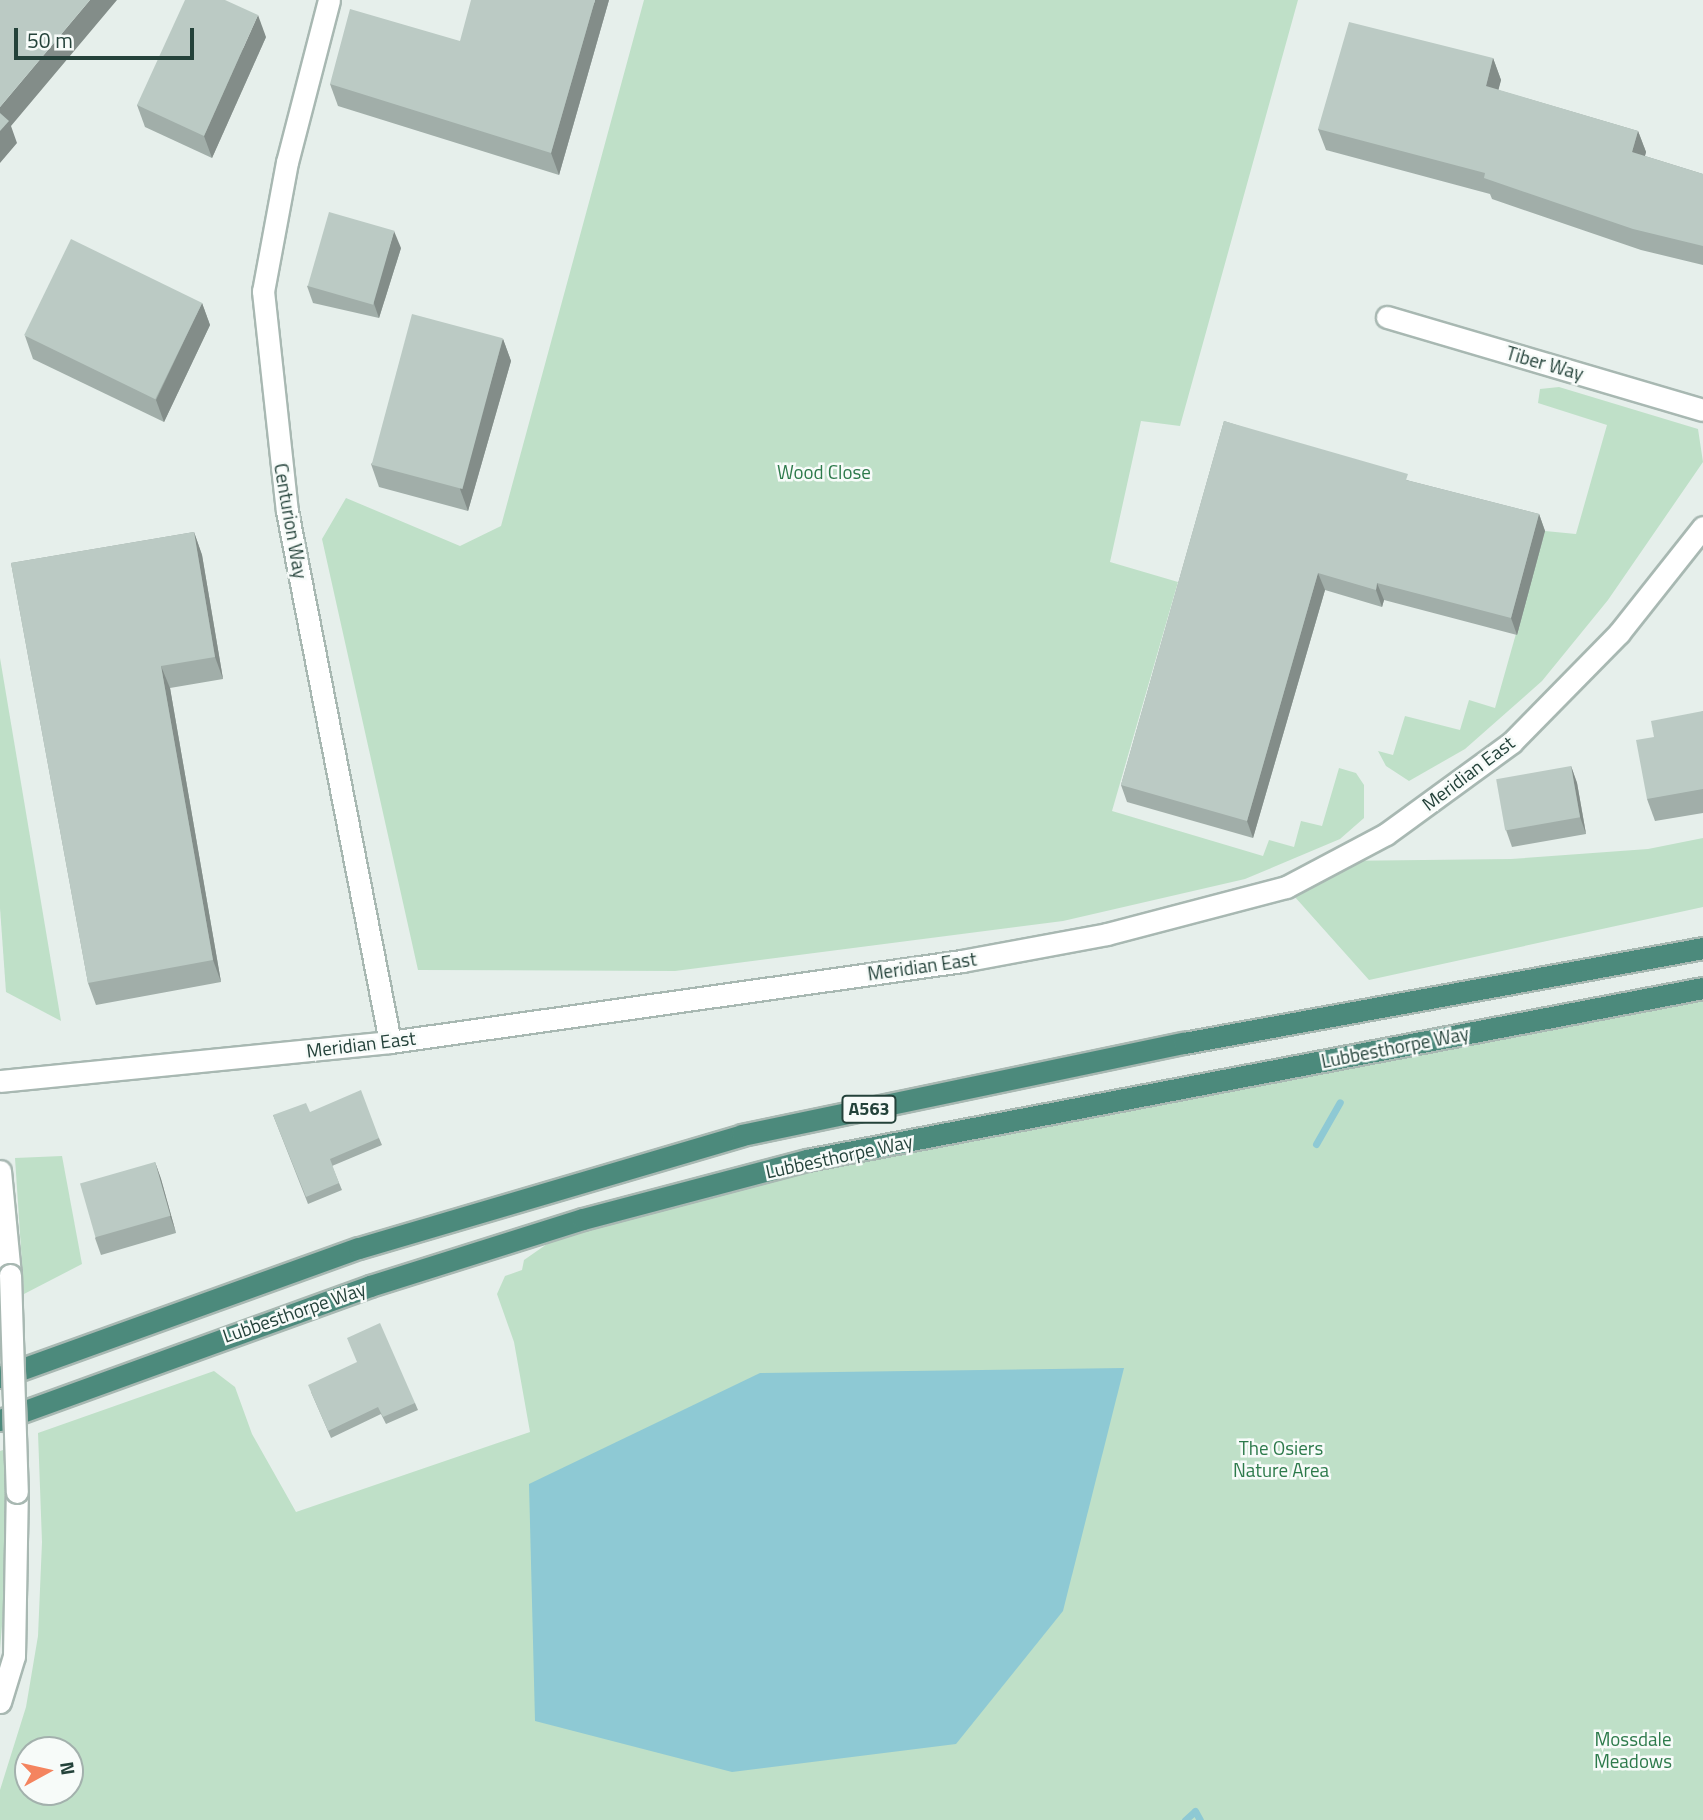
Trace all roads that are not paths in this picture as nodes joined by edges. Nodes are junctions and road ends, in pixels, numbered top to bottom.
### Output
1 (329, 0) edge
2 (1387, 317) dead end
3 (1703, 410) edge
4 (1703, 527) edge
5 (1703, 939) edge
6 (1703, 948) edge
7 (1583, 971) junction
8 (1703, 988) edge
9 (1703, 996) edge
10 (1601, 1009) junction
11 (390, 1042) junction
12 (0, 1081) edge
13 (0, 1171) edge
14 (0, 1377) edge
15 (0, 1420) edge
16 (0, 1702) edge

1 - 11 street, Centurion Way
2 - 3 street, Tiber Way
4 - 11 street, Meridian East
5 - 7 highway
6 - 7 highway, Lubbesthorpe Way / A563
7 - 14 highway, Lubbesthorpe Way / A563
8 - 10 highway, Lubbesthorpe Way / A563
9 - 10 highway
10 - 15 highway, Lubbesthorpe Way / A563
11 - 12 street, Meridian East
13 - 16 street, bridge

